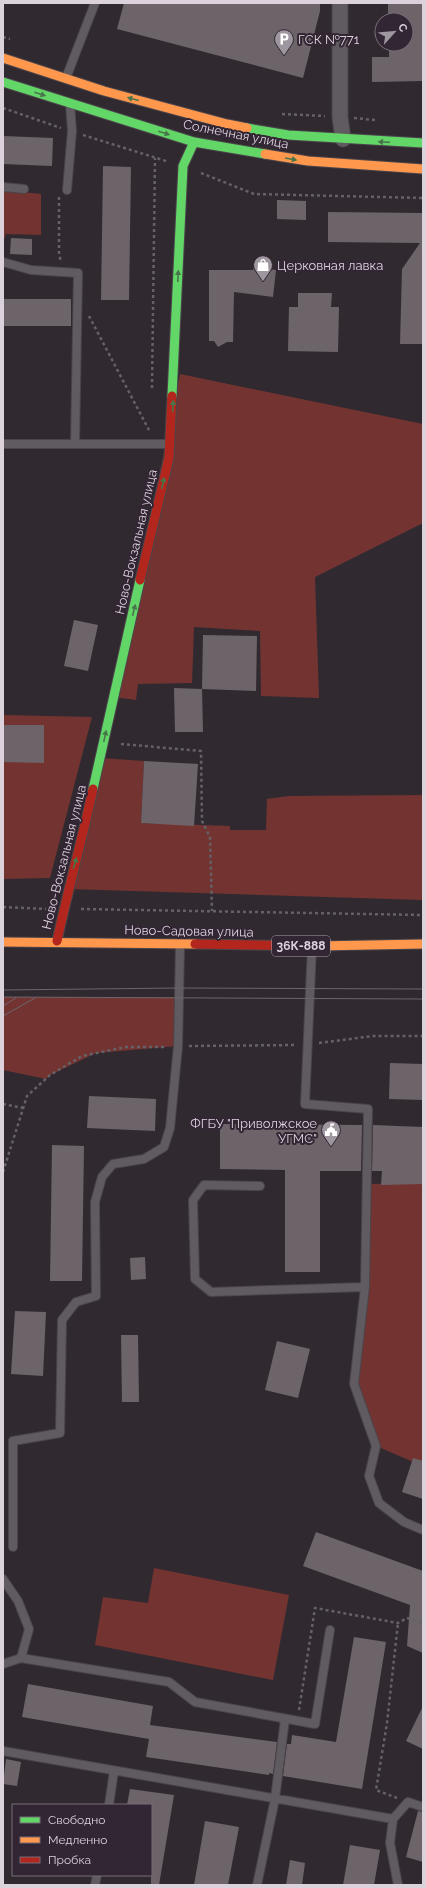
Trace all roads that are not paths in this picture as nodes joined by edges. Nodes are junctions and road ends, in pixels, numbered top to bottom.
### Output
1 (95, 3) edge
2 (340, 3) edge
3 (3, 58) edge
4 (66, 78) junction
5 (3, 82) edge
6 (70, 104) junction
7 (343, 139) junction
8 (194, 142) junction
9 (423, 143) edge
10 (423, 169) edge
11 (3, 187) edge
12 (24, 189) dead end
13 (67, 190) dead end
14 (3, 262) edge
15 (3, 444) edge
16 (75, 444) junction
17 (171, 444) junction
18 (3, 942) edge
19 (57, 942) junction
20 (180, 943) junction
21 (423, 944) edge
22 (312, 946) junction
23 (260, 1186) dead end
24 (365, 1287) junction
25 (423, 1530) edge
26 (13, 1547) dead end
27 (3, 1578) edge
28 (330, 1630) dead end
29 (21, 1658) junction
30 (3, 1664) edge
31 (285, 1719) junction
32 (3, 1751) edge
33 (114, 1771) junction
34 (275, 1799) junction
35 (109, 1804) edge
36 (423, 1807) edge
37 (393, 1819) junction
38 (257, 1885) edge
39 (398, 1885) edge

1 - 4 lane
2 - 7 street
3 - 4 main road, Солнечная улица
7 -> 4 main road, Солнечная улица
5 -> 6 main road, Солнечная улица
6 -> 8 main road, Солнечная улица
6 - 13 lane
9 -> 7 main road, Солнечная улица
8 -> 10 main road, Солнечная улица
17 -> 8 main road, Ново-Вокзальная улица
11 - 12 lane
14 - 16 lane
15 - 16 lane
16 - 17 lane
19 -> 17 main road, Ново-Вокзальная улица
18 - 19 main road, Ново-Садовая улица / 36К-888
19 - 20 main road, Ново-Садовая улица / 36К-888
20 - 22 main road, Ново-Садовая улица / 36К-888
20 - 26 lane
21 - 22 main road, Ново-Садовая улица / 36К-888
22 - 24 lane
23 - 24 lane
24 - 25 lane
27 - 29 lane
28 - 31 lane
29 - 30 lane
29 - 31 lane
31 - 34 lane
32 - 33 lane
33 - 34 lane
33 - 35 lane
34 - 37 lane
34 - 38 lane
36 - 37 lane
37 - 39 lane

